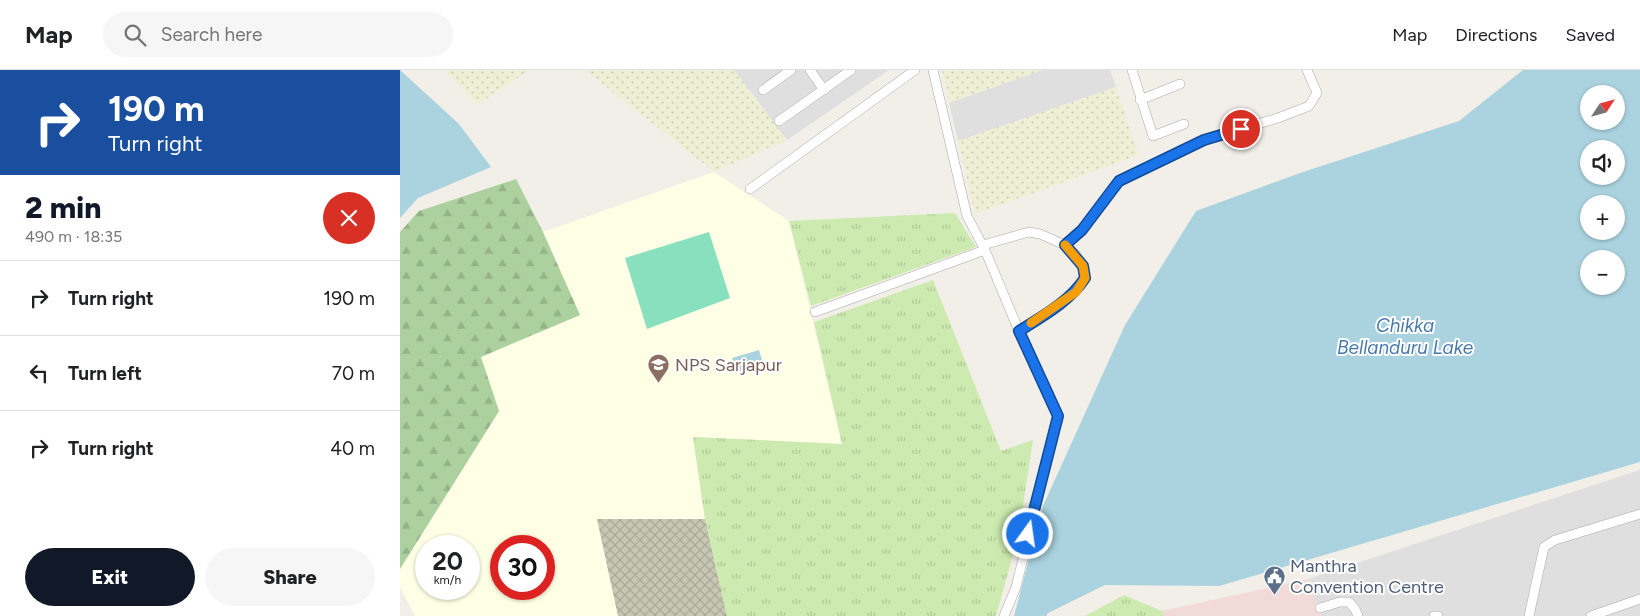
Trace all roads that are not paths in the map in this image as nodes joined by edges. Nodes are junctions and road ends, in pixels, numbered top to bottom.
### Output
1 (791, 70) edge
2 (810, 70) edge
3 (852, 70) edge
4 (915, 70) edge
5 (933, 70) edge
6 (1132, 70) edge
7 (1307, 70) edge
8 (1180, 84) dead end
9 (763, 90) dead end
10 (824, 90) junction
11 (1140, 100) junction
12 (779, 121) dead end
13 (1184, 124) dead end
14 (750, 189) dead end
15 (1065, 245) junction
16 (984, 247) junction
17 (816, 312) dead end
18 (1019, 331) junction
19 (1640, 514) edge
20 (1640, 599) edge
21 (1320, 608) dead end
22 (1004, 616) edge
23 (1358, 616) edge
24 (1434, 616) edge
25 (1438, 616) edge
26 (1529, 616) edge
27 (1591, 616) edge

1 - 9 street
2 - 10 street
3 - 10 street
4 - 14 street
5 - 16 street
6 - 11 street
7 - 15 street
8 - 11 street
10 - 12 street
11 - 13 street
15 - 16 street
15 - 18 street
16 - 17 street
16 - 18 street
18 - 22 street
19 - 26 street
20 - 27 street
21 - 23 street
24 - 25 street

